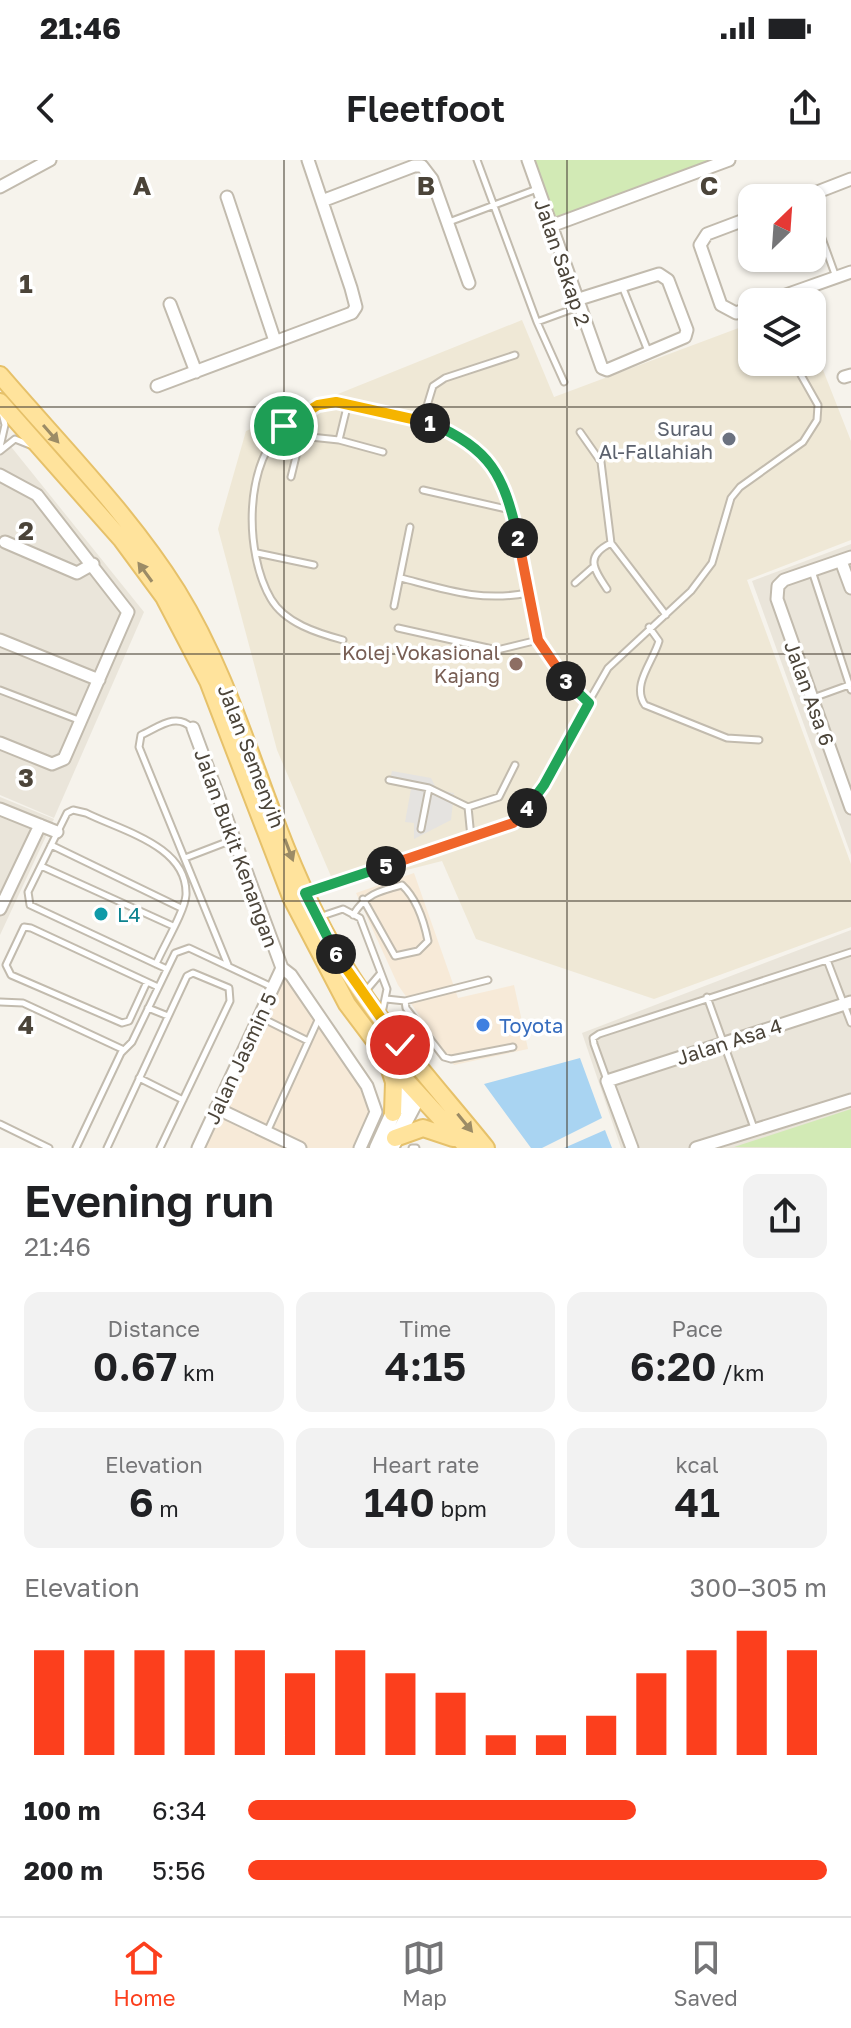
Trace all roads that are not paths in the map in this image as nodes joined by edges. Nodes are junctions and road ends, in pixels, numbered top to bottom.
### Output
1 (50, 160) edge
2 (308, 160) edge
3 (477, 160) edge
4 (528, 160) edge
5 (729, 160) edge
6 (423, 163) edge
7 (851, 179) edge
8 (0, 187) edge
9 (538, 189) junction
10 (826, 189) edge
11 (227, 197) dead end
12 (322, 201) junction
13 (493, 206) junction
14 (738, 222) edge
15 (446, 223) junction
16 (551, 226) junction
17 (826, 250) edge
18 (851, 272) edge
19 (836, 277) junction
20 (469, 283) dead end
21 (622, 285) junction
22 (805, 288) edge
23 (170, 304) dead end
24 (577, 304) junction
25 (738, 312) edge
26 (537, 322) junction
27 (275, 341) junction
28 (649, 354) junction
29 (515, 355) dead end
30 (196, 372) junction
31 (0, 375) edge
32 (802, 376) edge
33 (564, 382) dead end
34 (157, 386) dead end
35 (0, 402) edge
36 (348, 403) junction
37 (0, 409) edge
38 (423, 420) junction
39 (580, 432) dead end
40 (339, 440) junction
41 (0, 449) edge
42 (383, 452) dead end
43 (65, 473) junction
44 (0, 475) edge
45 (291, 477) dead end
46 (423, 490) dead end
47 (512, 510) junction
48 (410, 527) dead end
49 (5, 542) dead end
50 (611, 543) junction
51 (256, 553) junction
52 (846, 559) edge
53 (93, 564) junction
54 (314, 565) dead end
55 (592, 568) junction
56 (811, 570) junction
57 (401, 578) junction
58 (575, 583) dead end
59 (851, 588) edge
60 (607, 589) dead end
61 (528, 593) junction
62 (394, 606) dead end
63 (666, 615) junction
64 (649, 627) junction
65 (398, 628) dead end
66 (0, 640) edge
67 (343, 640) dead end
68 (538, 640) junction
69 (99, 680) junction
70 (850, 687) edge
71 (0, 690) edge
72 (812, 698) junction
73 (589, 703) junction
74 (83, 721) junction
75 (193, 728) joint
76 (759, 740) dead end
77 (0, 743) edge
78 (515, 765) dead end
79 (389, 780) dead end
80 (848, 787) edge
81 (429, 788) junction
82 (468, 807) junction
83 (851, 808) edge
84 (0, 809) edge
85 (40, 825) junction
86 (421, 829) dead end
87 (57, 832) junction
88 (471, 837) junction
89 (234, 839) junction
90 (51, 845) junction
91 (185, 858) junction
92 (41, 866) junction
93 (298, 895) junction
94 (363, 899) junction
95 (1, 902) edge
96 (181, 908) junction
97 (353, 915) junction
98 (317, 918) junction
99 (173, 926) junction
100 (851, 952) edge
101 (827, 960) junction
102 (156, 964) junction
103 (229, 966) junction
104 (282, 968) junction
105 (167, 969) junction
106 (381, 973) junction
107 (488, 980) dead end
108 (147, 982) junction
109 (158, 987) junction
110 (273, 987) junction
111 (362, 995) junction
112 (707, 997) junction
113 (386, 999) junction
114 (405, 1001) junction
115 (0, 1002) edge
116 (848, 1004) edge
117 (148, 1008) junction
118 (168, 1016) junction
119 (259, 1017) junction
120 (319, 1017) junction
121 (380, 1020) junction
122 (851, 1023) edge
123 (308, 1041) junction
124 (724, 1043) junction
125 (379, 1047) junction
126 (513, 1047) dead end
127 (124, 1050) junction
128 (418, 1065) junction
129 (139, 1078) junction
130 (607, 1081) junction
131 (417, 1090) junction
132 (445, 1097) junction
133 (183, 1100) junction
134 (851, 1100) edge
135 (216, 1108) junction
136 (393, 1113) junction
137 (0, 1124) edge
138 (754, 1130) junction
139 (267, 1132) junction
140 (393, 1143) edge
141 (725, 1144) edge
142 (49, 1148) edge
143 (76, 1148) edge
144 (107, 1148) edge
145 (160, 1148) edge
146 (198, 1148) edge
147 (300, 1148) edge
148 (360, 1148) edge
149 (377, 1148) edge
150 (468, 1148) edge
151 (486, 1148) edge
152 (632, 1148) edge
153 (696, 1148) edge

1 - 8 street
2 - 12 street
3 - 13 lane
4 - 9 street, Jalan Sakap 2
5 - 16 street
6 - 12 street
6 - 15 street
7 - 10 street
9 - 13 lane
9 - 16 street, Jalan Sakap 2
11 - 27 street
12 - 27 street
13 - 15 lane
13 - 26 lane
14 - 25 street
15 - 20 street
16 - 24 street, Jalan Sakap 2
17 - 19 lane
18 - 19 street
19 - 22 street
21 - 24 street
21 - 28 lane
21 - 28 street
23 - 30 street
24 - 26 lane
24 - 28 street, Jalan Sakap 2
26 - 33 lane
27 - 30 street
29 - 38 lane
30 - 34 street
31 -> 93 main road, Jalan Semenyih
32 - 63 lane
35 - 43 main road, Jalan Semenyih
36 - 38 lane
36 - 40 lane
36 - 51 lane
37 - 41 lane
38 - 47 lane
39 - 50 lane
40 - 42 lane
40 - 45 lane
41 - 43 lane
93 -> 43 main road, Jalan Semenyih
44 - 53 street
46 - 47 lane
47 - 61 lane
48 - 57 lane
49 - 53 street
50 - 55 lane
50 - 63 lane
51 - 54 lane
51 - 67 lane
52 - 56 street
52 - 59 street
53 - 69 street
55 - 58 lane
55 - 60 lane
56 - 70 lane
56 - 72 street, Jalan Asa 6
57 - 61 lane
57 - 62 lane
61 - 68 lane
63 - 64 lane
64 - 73 lane
64 - 76 lane
65 - 68 lane
66 - 69 street
68 - 73 lane
69 - 74 street
70 - 72 lane
71 - 74 lane
72 - 80 street, Jalan Asa 6
73 - 88 lane
74 - 77 street
75 - 89 street, Jalan Bukit Kenangan
75 - 91 lane
78 - 82 lane
79 - 81 lane
80 - 83 street, Jalan Asa 6
81 - 82 lane
81 - 86 lane
82 - 88 lane
84 - 85 street
85 - 87 street
85 - 95 street
87 - 90 lane
87 - 96 lane
88 - 93 lane
89 - 91 lane
89 - 104 street, Jalan Bukit Kenangan
90 - 92 lane
90 - 96 lane
91 - 103 lane
92 - 99 lane
92 - 102 lane
93 - 98 main road, Jalan Semenyih
93 - 125 main road, Jalan Semenyih
94 - 94 lane
94 - 97 lane
96 - 99 lane
97 - 98 lane
97 - 106 lane
98 - 111 main road, Jalan Semenyih
99 - 102 lane
100 - 101 lane
101 - 112 lane
101 - 116 lane
102 - 105 lane
103 - 105 lane
103 - 110 lane
104 - 110 street, Jalan Jasmin 5
104 - 120 street, Jalan Bukit Kenangan
105 - 109 lane
106 - 111 lane
106 - 113 lane
107 - 114 lane
108 - 108 lane
108 - 109 lane
109 - 117 lane
110 - 119 street, Jalan Jasmin 5
111 - 121 main road, Jalan Semenyih
112 - 124 lane
112 - 130 lane
113 - 114 lane
113 - 121 lane
114 - 126 lane
115 - 127 lane
116 - 122 lane
116 - 124 street, Jalan Asa 4
117 - 118 lane
117 - 127 lane
118 - 129 lane
118 - 133 lane
119 - 123 lane
119 - 135 street, Jalan Jasmin 5
120 - 123 lane
120 - 148 street, Jalan Bukit Kenangan
121 - 128 main road, Jalan Semenyih
123 - 139 lane
124 - 130 street, Jalan Asa 4
124 - 138 lane
125 - 131 main road, Jalan Semenyih
125 - 136 main road
127 - 143 lane
128 - 131 main road
128 - 132 main road, Jalan Semenyih
129 - 133 lane
129 - 144 lane
130 - 152 street
131 - 132 main road
131 - 136 street
131 - 140 street
131 - 150 main road, Jalan Semenyih
132 -> 151 main road, Jalan Semenyih
133 - 145 lane
134 - 138 street
135 - 139 street
135 - 146 street, Jalan Jasmin 5
136 - 149 street
137 - 142 lane
138 - 141 street
139 - 147 street
140 - 150 main road
141 - 153 street

